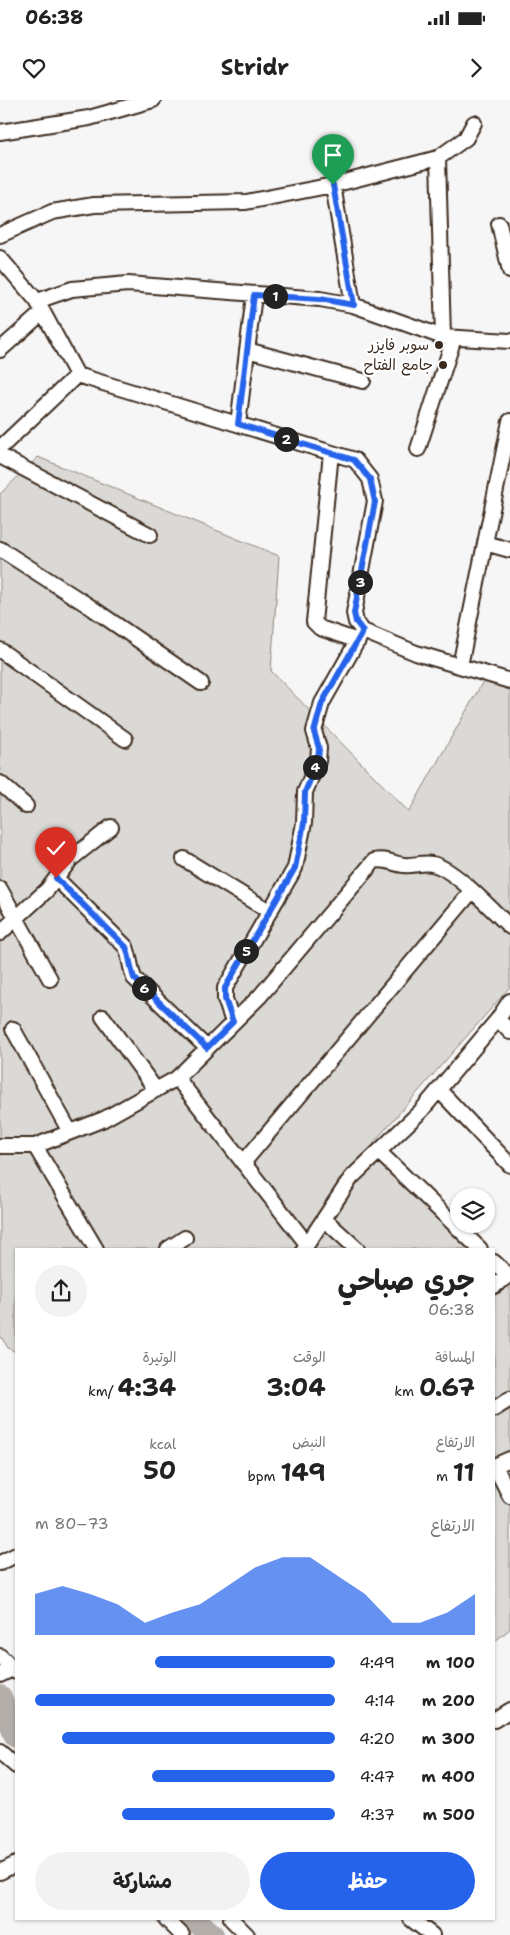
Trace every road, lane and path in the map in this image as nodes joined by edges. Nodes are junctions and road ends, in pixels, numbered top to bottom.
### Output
1 (154, 100) edge
2 (474, 123) dead end
3 (0, 132) edge
4 (438, 158) junction
5 (333, 185) junction
6 (499, 224) dead end
7 (0, 235) edge
8 (0, 258) edge
9 (510, 272) edge
10 (254, 295) junction
11 (354, 305) junction
12 (40, 307) junction
13 (449, 338) junction
14 (510, 340) edge
15 (0, 350) edge
16 (248, 350) junction
17 (77, 375) junction
18 (363, 381) dead end
19 (510, 421) edge
20 (238, 424) junction
21 (3, 440) edge
22 (418, 449) dead end
23 (331, 453) junction
24 (0, 456) edge
25 (150, 535) dead end
26 (485, 543) junction
27 (0, 550) edge
28 (510, 550) edge
29 (360, 636) junction
30 (0, 650) edge
31 (460, 666) junction
32 (510, 681) edge
33 (201, 683) dead end
34 (125, 738) dead end
35 (0, 783) edge
36 (26, 806) dead end
37 (111, 827) dead end
38 (184, 859) dead end
39 (56, 878) junction
40 (0, 890) edge
41 (472, 891) junction
42 (269, 911) junction
43 (16, 919) junction
44 (510, 927) edge
45 (0, 933) edge
46 (50, 979) dead end
47 (510, 1001) edge
48 (103, 1017) dead end
49 (498, 1019) junction
50 (233, 1022) junction
51 (13, 1029) dead end
52 (510, 1032) edge
53 (207, 1048) junction
54 (177, 1078) junction
55 (156, 1090) junction
56 (439, 1090) junction
57 (70, 1132) junction
58 (0, 1146) edge
59 (35, 1146) junction
60 (379, 1152) junction
61 (243, 1163) junction
62 (510, 1165) edge
63 (324, 1219) junction
64 (184, 1238) dead end
65 (305, 1247) edge
66 (95, 1248) edge
67 (169, 1248) edge
68 (356, 1248) edge
69 (479, 1248) edge
70 (495, 1263) edge
71 (509, 1276) edge
72 (495, 1285) edge
73 (510, 1400) edge
74 (495, 1408) edge
75 (510, 1459) edge
76 (495, 1466) edge
77 (495, 1468) edge
78 (510, 1496) edge
79 (15, 1556) edge
80 (0, 1563) edge
81 (0, 1656) edge
82 (9, 1672) edge
83 (510, 1710) edge
84 (495, 1719) edge
85 (0, 1752) edge
86 (15, 1765) edge
87 (15, 1864) edge
88 (0, 1872) edge
89 (167, 1920) edge
90 (232, 1920) edge
91 (412, 1920) edge
92 (182, 1935) edge
93 (247, 1935) edge
94 (432, 1935) edge

1 - 3 street
2 - 4 street
4 - 5 street
4 - 13 street
5 - 7 street
5 - 11 street
6 - 9 street
8 - 12 street
10 - 11 street
10 - 12 street
10 - 16 street
11 - 13 street
12 - 15 street
12 - 17 street
13 - 14 street
13 - 22 street
16 - 18 street
16 - 20 street
17 - 20 street
17 - 21 street
19 - 26 street
20 - 23 street
23 - 29 street
23 - 29 street
24 - 25 street
26 - 28 street
26 - 31 street
27 - 33 street
29 - 31 street
29 - 42 street
30 - 34 street
31 - 32 street
35 - 36 street
37 - 39 street
38 - 42 street
39 - 43 street
39 - 53 street
40 - 43 street
41 - 44 street
41 - 50 street
41 - 61 street
42 - 50 street
43 - 45 street
43 - 46 street
47 - 49 street
48 - 55 street
49 - 52 street
49 - 56 street
50 - 53 street
51 - 57 street
53 - 54 street
54 - 55 street
54 - 61 street
55 - 57 street
56 - 60 street
56 - 62 street
57 - 59 street
58 - 59 street
59 - 66 street
60 - 63 street
60 - 69 street
61 - 65 street
63 - 65 street
63 - 68 street
64 - 67 street
70 - 71 street
71 - 72 street
73 - 74 street
75 - 76 street
77 - 78 street
79 - 80 street
81 - 82 street
83 - 84 street
85 - 86 street
87 - 88 street
89 - 92 street
90 - 93 street
91 - 94 street

